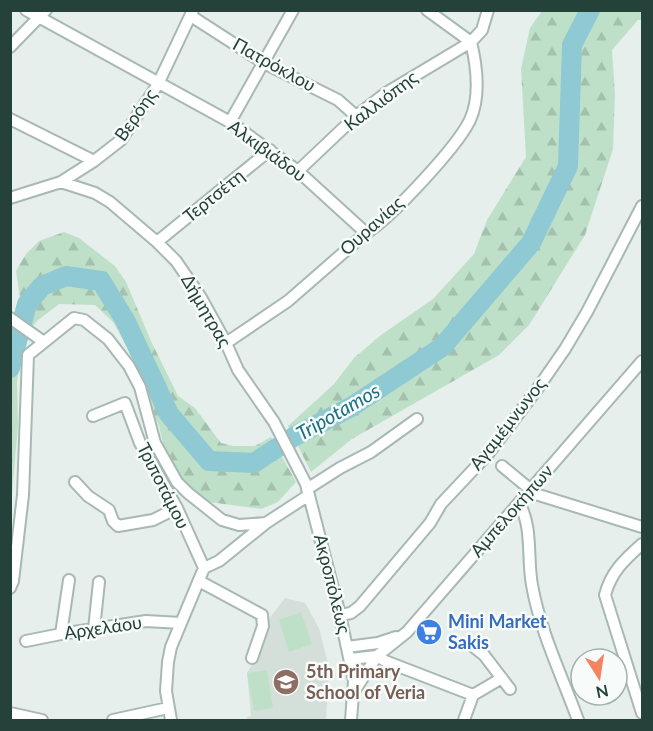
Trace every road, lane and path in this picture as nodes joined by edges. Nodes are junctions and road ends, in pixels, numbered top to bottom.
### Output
1 (26, 10) edge
2 (293, 10) edge
3 (427, 10) edge
4 (488, 10) edge
5 (192, 13) edge
6 (43, 15) edge
7 (471, 42) junction
8 (10, 47) edge
9 (264, 63) junction
10 (158, 84) junction
11 (356, 116) junction
12 (10, 119) edge
13 (230, 122) junction
14 (270, 150) junction
15 (94, 161) junction
16 (298, 171) junction
17 (61, 182) junction
18 (10, 198) edge
19 (642, 206) edge
20 (366, 232) junction
21 (158, 242) junction
22 (10, 318) edge
23 (44, 342) junction
24 (226, 344) junction
25 (642, 361) edge
26 (93, 416) dead end
27 (417, 419) dead end
28 (501, 466) dead end
29 (75, 482) dead end
30 (307, 489) junction
31 (530, 491) junction
32 (519, 503) junction
33 (177, 508) junction
34 (266, 523) junction
35 (642, 527) edge
36 (642, 544) edge
37 (204, 568) junction
38 (69, 580) dead end
39 (199, 581) junction
40 (99, 582) dead end
41 (10, 588) edge
42 (340, 615) junction
43 (181, 623) junction
44 (344, 628) junction
45 (94, 629) junction
46 (61, 633) junction
47 (405, 633) junction
48 (26, 641) dead end
49 (470, 644) dead end
50 (363, 645) junction
51 (348, 647) junction
52 (377, 656) junction
53 (252, 658) dead end
54 (350, 659) junction
55 (502, 678) junction
56 (510, 689) dead end
57 (355, 690) junction
58 (473, 695) junction
59 (168, 708) junction
60 (10, 713) edge
61 (642, 714) edge
62 (42, 720) edge
63 (113, 720) edge
64 (171, 720) edge
65 (351, 720) edge
66 (464, 720) edge
67 (578, 720) edge

1 - 6 street, Αλκιβιάδου
2 - 9 street
3 - 7 street
4 - 7 street
5 - 9 street, Πατρόκλου
5 - 10 street, Βερόης
6 - 8 street
6 - 10 street, Αλκιβιάδου
7 - 11 street, Καλλιόπης
7 - 20 street, Ουρανίας
9 - 11 street, Πατρόκλου
9 - 13 street
10 - 13 street, Αλκιβιάδου
10 - 15 street, Βερόης
11 - 16 street, Καλλιόπης
12 - 15 street
13 - 14 street, Αλκιβιάδου
14 - 16 street, Αλκιβιάδου
14 - 21 street, Τερτσέτη
15 - 17 street, Βερόης
16 - 20 street, Αλκιβιάδου
17 - 18 street, Βερόης
17 - 21 street, Δήμητρας
19 - 42 street, Αγαμέμνωνος
20 - 24 street, Ουρανίας
21 - 24 street, Δήμητρας
22 - 23 street
23 - 34 street, Τριποτάμου
23 - 41 street, Τριποτάμου
24 - 30 street, Δήμητρας
25 - 31 street, Αμπελοκήπων
26 - 33 street, Τριποτάμου
27 - 30 street
28 - 31 street
29 - 33 street
30 - 34 street
30 - 42 street, Ακροπόλεως
31 - 32 street, Αμπελοκήπων
31 - 35 street
32 - 47 street, Αμπελοκήπων
32 - 67 street
33 - 37 street, Τριποτάμου
34 - 37 street
36 - 61 street
37 - 39 street
38 - 46 street
39 - 43 street
39 - 53 street
40 - 45 street
42 - 44 street, Ακροπόλεως
43 - 45 street, Αρχελάου
43 - 59 street
44 - 50 street
44 - 51 street, Ακροπόλεως
45 - 46 street, Αρχελάου
46 - 48 street, Αρχελάου
47 - 50 street
47 - 52 street, Αμπελοκήπων
49 - 55 street
50 - 51 street
51 - 54 street, Ακροπόλεως
52 - 54 street
52 - 57 street, Αμπελοκήπων
52 - 58 street
54 - 57 street, Ακροπόλεως
55 - 56 street
55 - 58 street
57 - 65 street, Ακροπόλεως
58 - 66 street
59 - 63 street
59 - 64 street
60 - 62 street

